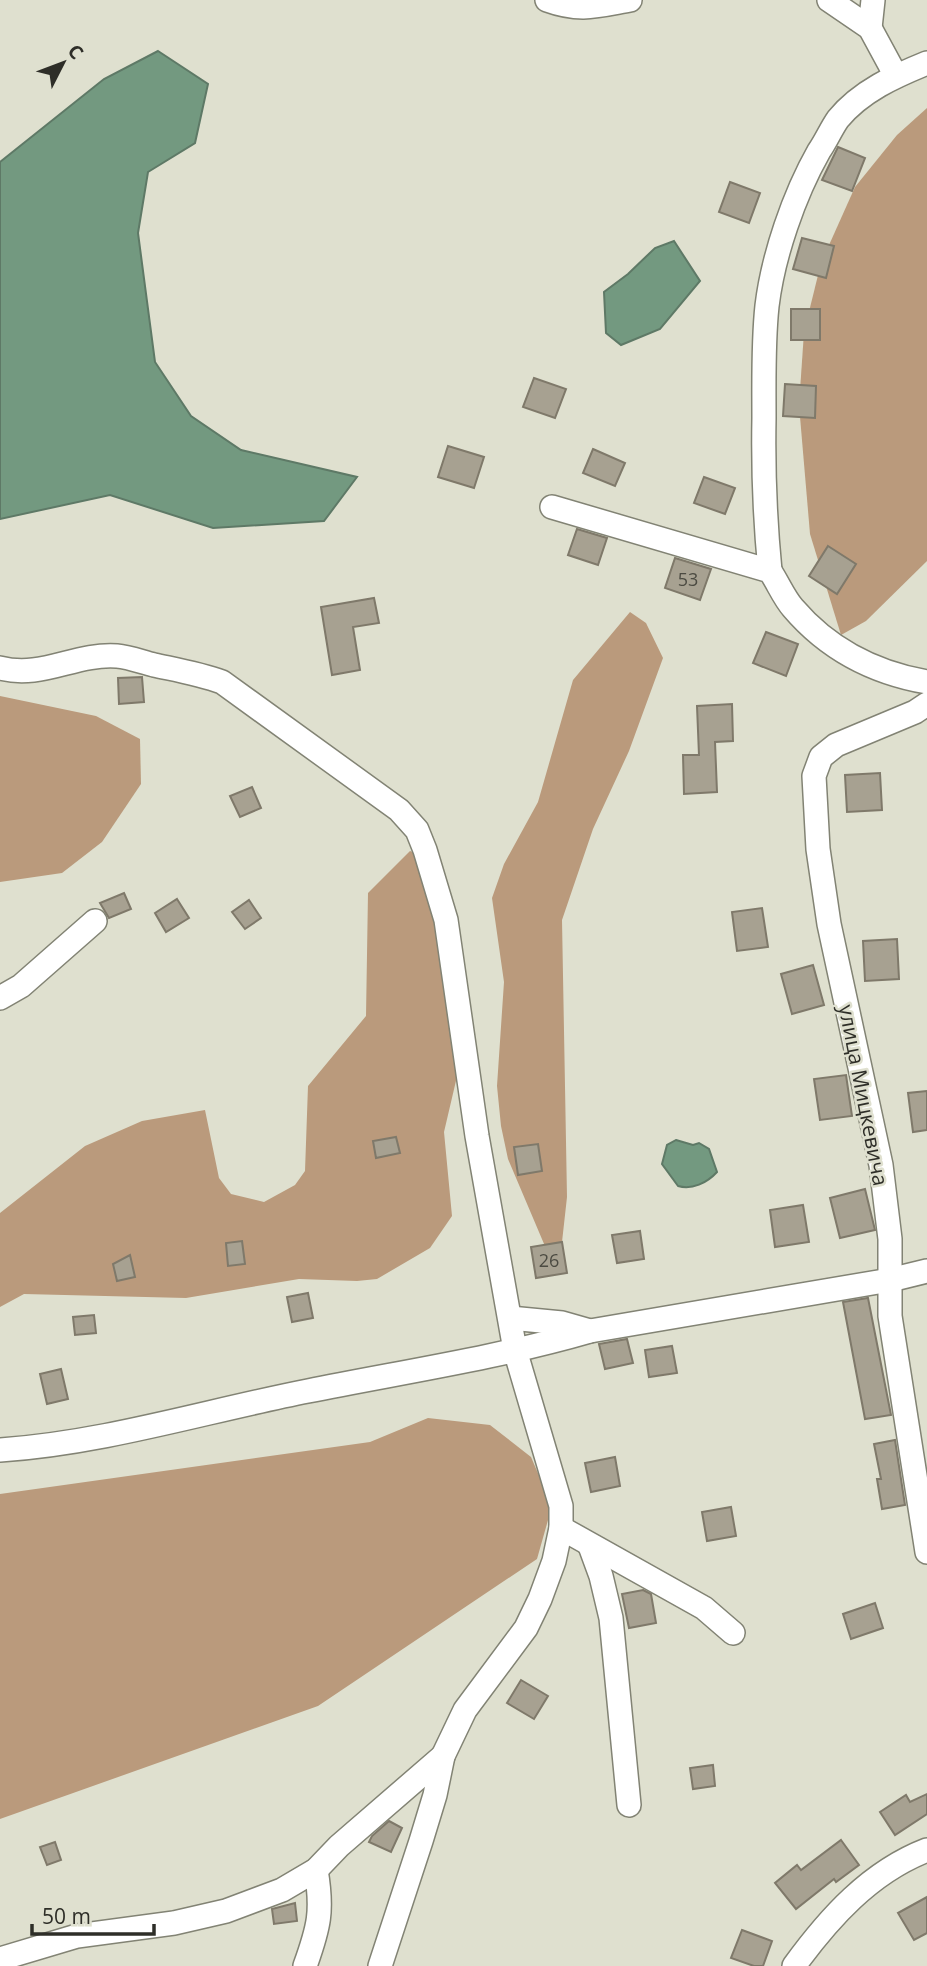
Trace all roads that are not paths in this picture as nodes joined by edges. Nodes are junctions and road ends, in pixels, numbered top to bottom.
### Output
1 (547, 0) edge
2 (630, 0) edge
3 (829, 0) edge
4 (873, 0) edge
5 (870, 28) junction
6 (927, 63) edge
7 (896, 76) junction
8 (552, 507) dead end
9 (771, 571) junction
10 (0, 668) edge
11 (927, 682) edge
12 (927, 704) edge
13 (95, 920) dead end
14 (0, 998) edge
15 (927, 1271) edge
16 (890, 1280) junction
17 (510, 1318) junction
18 (590, 1331) junction
19 (516, 1350) junction
20 (0, 1450) edge
21 (561, 1528) junction
22 (590, 1546) junction
23 (927, 1552) edge
24 (733, 1633) dead end
25 (443, 1756) junction
26 (629, 1805) dead end
27 (927, 1850) edge
28 (316, 1870) junction
29 (0, 1959) edge
30 (304, 1966) edge
31 (380, 1966) edge
32 (794, 1966) edge

1 - 2 street
3 - 5 street
4 - 5 street
5 - 7 street
6 - 7 street
7 - 9 street
8 - 9 street
9 - 11 street
10 - 17 street
12 - 16 street, улица Мицкевича
13 - 14 street
15 - 16 street
16 - 18 street
16 - 23 street, улица Мицкевича
17 - 18 street
17 - 19 street
18 - 19 street
19 - 20 street
19 - 21 street
21 - 22 street
21 - 25 street
22 - 24 street
22 - 26 street
25 - 28 street
25 - 31 street
27 - 32 street
28 - 29 street
28 - 30 street

